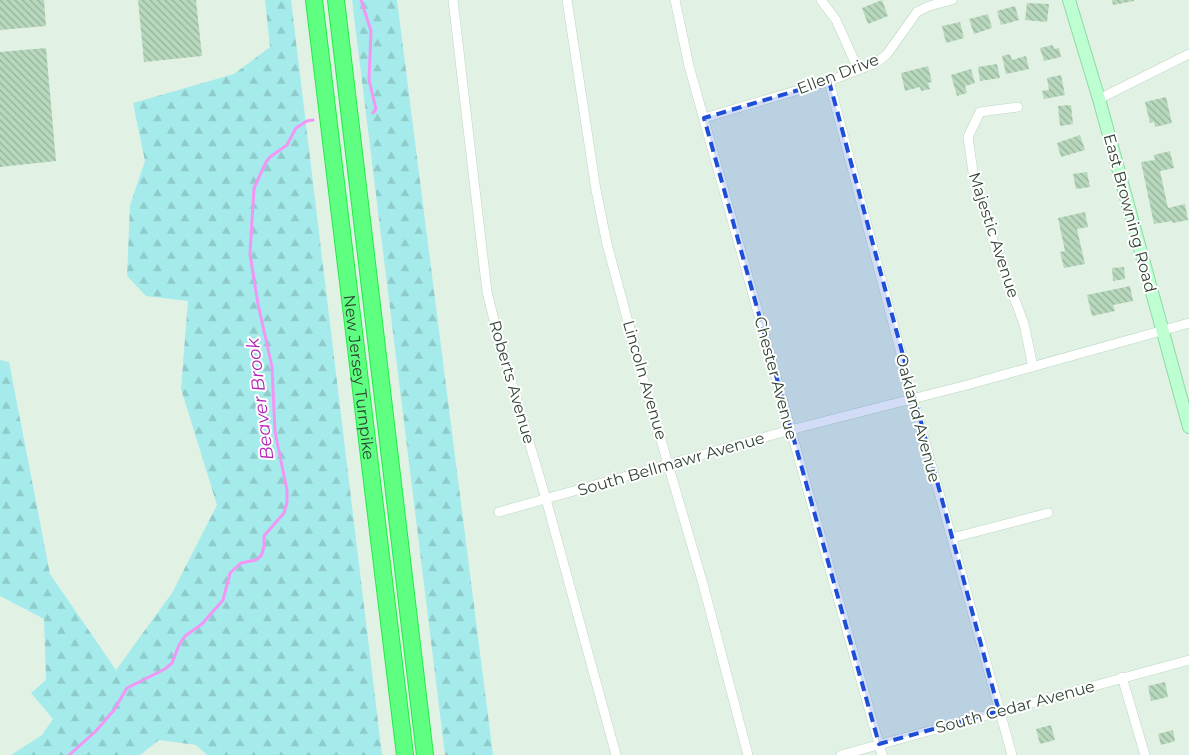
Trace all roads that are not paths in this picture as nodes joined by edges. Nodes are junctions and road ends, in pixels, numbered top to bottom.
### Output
1 (314, 0) edge
2 (336, 0) edge
3 (341, 0) edge
4 (452, 0) edge
5 (567, 0) edge
6 (675, 0) edge
7 (821, 0) edge
8 (952, 0) edge
9 (1069, 0) edge
10 (342, 54) junction
11 (1189, 54) edge
12 (858, 69) junction
13 (829, 81) junction
14 (1098, 100) junction
15 (1018, 107) dead end
16 (704, 118) junction
17 (1189, 323) edge
18 (1163, 331) junction
19 (1032, 367) junction
20 (913, 399) junction
21 (1189, 427) edge
22 (790, 430) junction
23 (668, 464) junction
24 (546, 499) junction
25 (499, 512) dead end
26 (1048, 512) dead end
27 (952, 538) junction
28 (1189, 660) edge
29 (1122, 678) junction
30 (999, 711) junction
31 (879, 744) junction
32 (405, 755) edge
33 (425, 755) edge
34 (616, 755) edge
35 (748, 755) edge
36 (841, 755) edge
37 (882, 755) edge
38 (1012, 755) edge
39 (1144, 755) edge

1 - 32 highway, New Jersey Turnpike
2 - 10 highway, New Jersey Turnpike
3 - 10 highway
4 - 24 street, Roberts Avenue
5 - 23 street, Lincoln Avenue
6 - 16 street, Chester Avenue
7 - 12 street
8 - 12 street, Ellen Drive
9 - 14 main road, East Browning Road
10 - 33 highway, New Jersey Turnpike
11 - 14 street
12 - 13 street, Ellen Drive
13 - 16 street, Ellen Drive
13 - 20 street, Oakland Avenue
14 - 18 main road, East Browning Road
15 - 19 street, Majestic Avenue
16 - 22 street, Chester Avenue
17 - 18 street, South Bellmawr Avenue
18 - 19 street, South Bellmawr Avenue
18 - 21 main road, East Browning Road
19 - 20 street, South Bellmawr Avenue
20 - 22 street, South Bellmawr Avenue
20 - 27 street, Oakland Avenue
22 - 23 street, South Bellmawr Avenue
22 - 31 street, Chester Avenue
23 - 24 street, South Bellmawr Avenue
23 - 35 street, Lincoln Avenue
24 - 25 street, South Bellmawr Avenue
24 - 34 street, Roberts Avenue
26 - 27 street
27 - 30 street, Oakland Avenue
28 - 29 street, South Cedar Avenue
29 - 30 street, South Cedar Avenue
29 - 39 street
30 - 31 street, South Cedar Avenue
30 - 38 street, Oakland Avenue
31 - 36 street, South Cedar Avenue
31 - 37 street, Chester Avenue

